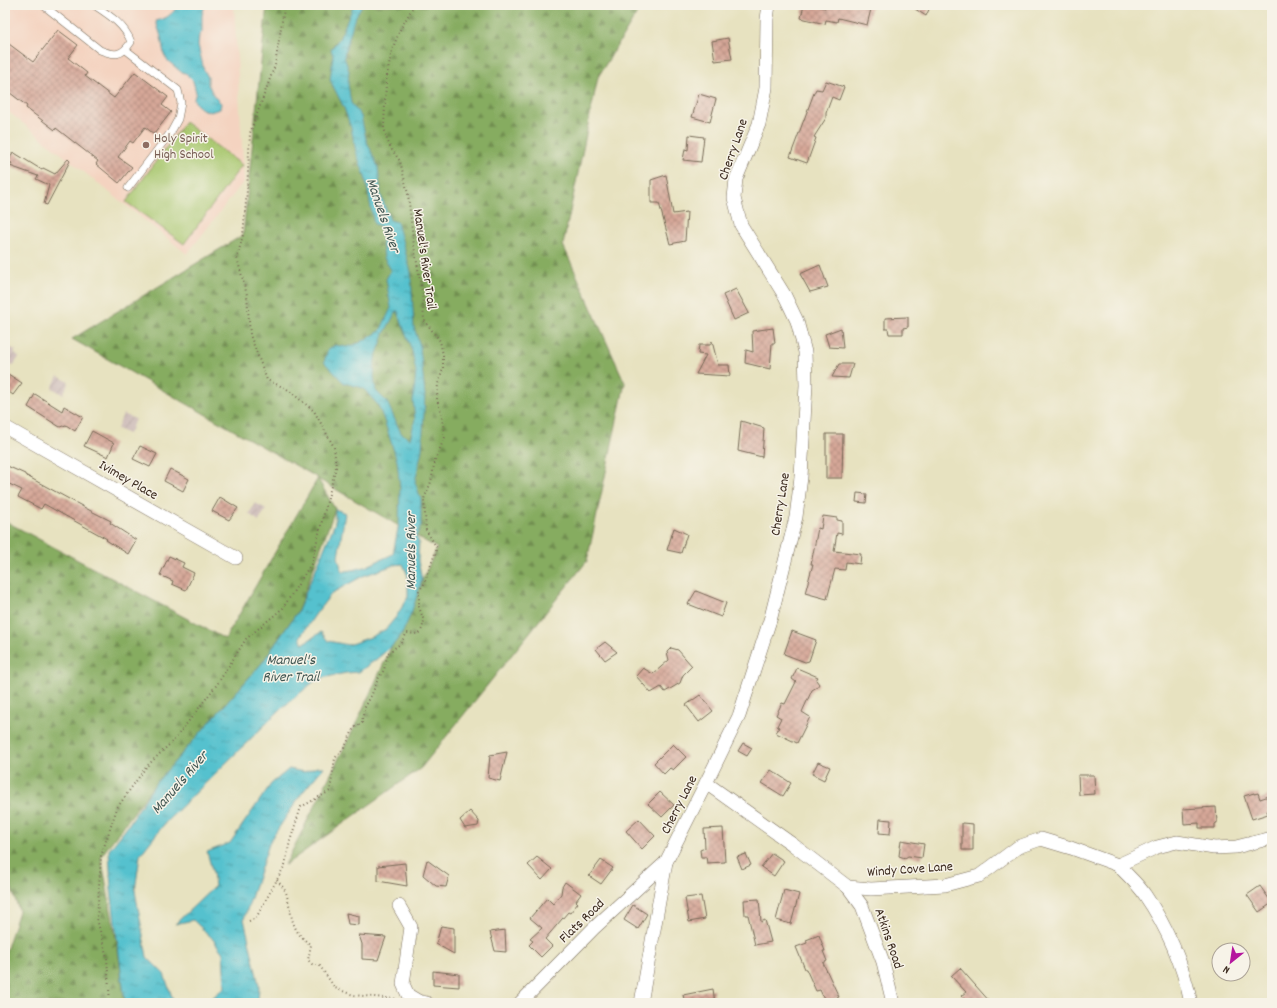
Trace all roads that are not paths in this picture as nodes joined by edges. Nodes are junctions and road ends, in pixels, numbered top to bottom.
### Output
1 (43, 5) edge
2 (94, 5) edge
3 (769, 5) edge
4 (126, 50) junction
5 (128, 188) dead end
6 (5, 426) edge
7 (236, 558) dead end
8 (706, 783) junction
9 (1272, 838) edge
10 (666, 862) junction
11 (1118, 865) junction
12 (848, 887) junction
13 (399, 906) dead end
14 (427, 1003) edge
15 (520, 1003) edge
16 (641, 1003) edge
17 (893, 1003) edge
18 (1191, 1003) edge

1 - 4 lane
2 - 4 lane
3 - 8 street, Cherry Lane
4 - 5 lane
6 - 7 street, Ivimey Place
8 - 10 street, Cherry Lane
8 - 12 street
9 - 11 street
10 - 15 street, Flats Road
10 - 16 street, Cherry Lane
11 - 12 street, Windy Cove Lane
11 - 18 street
12 - 17 street, Atkins Road
13 - 14 street

